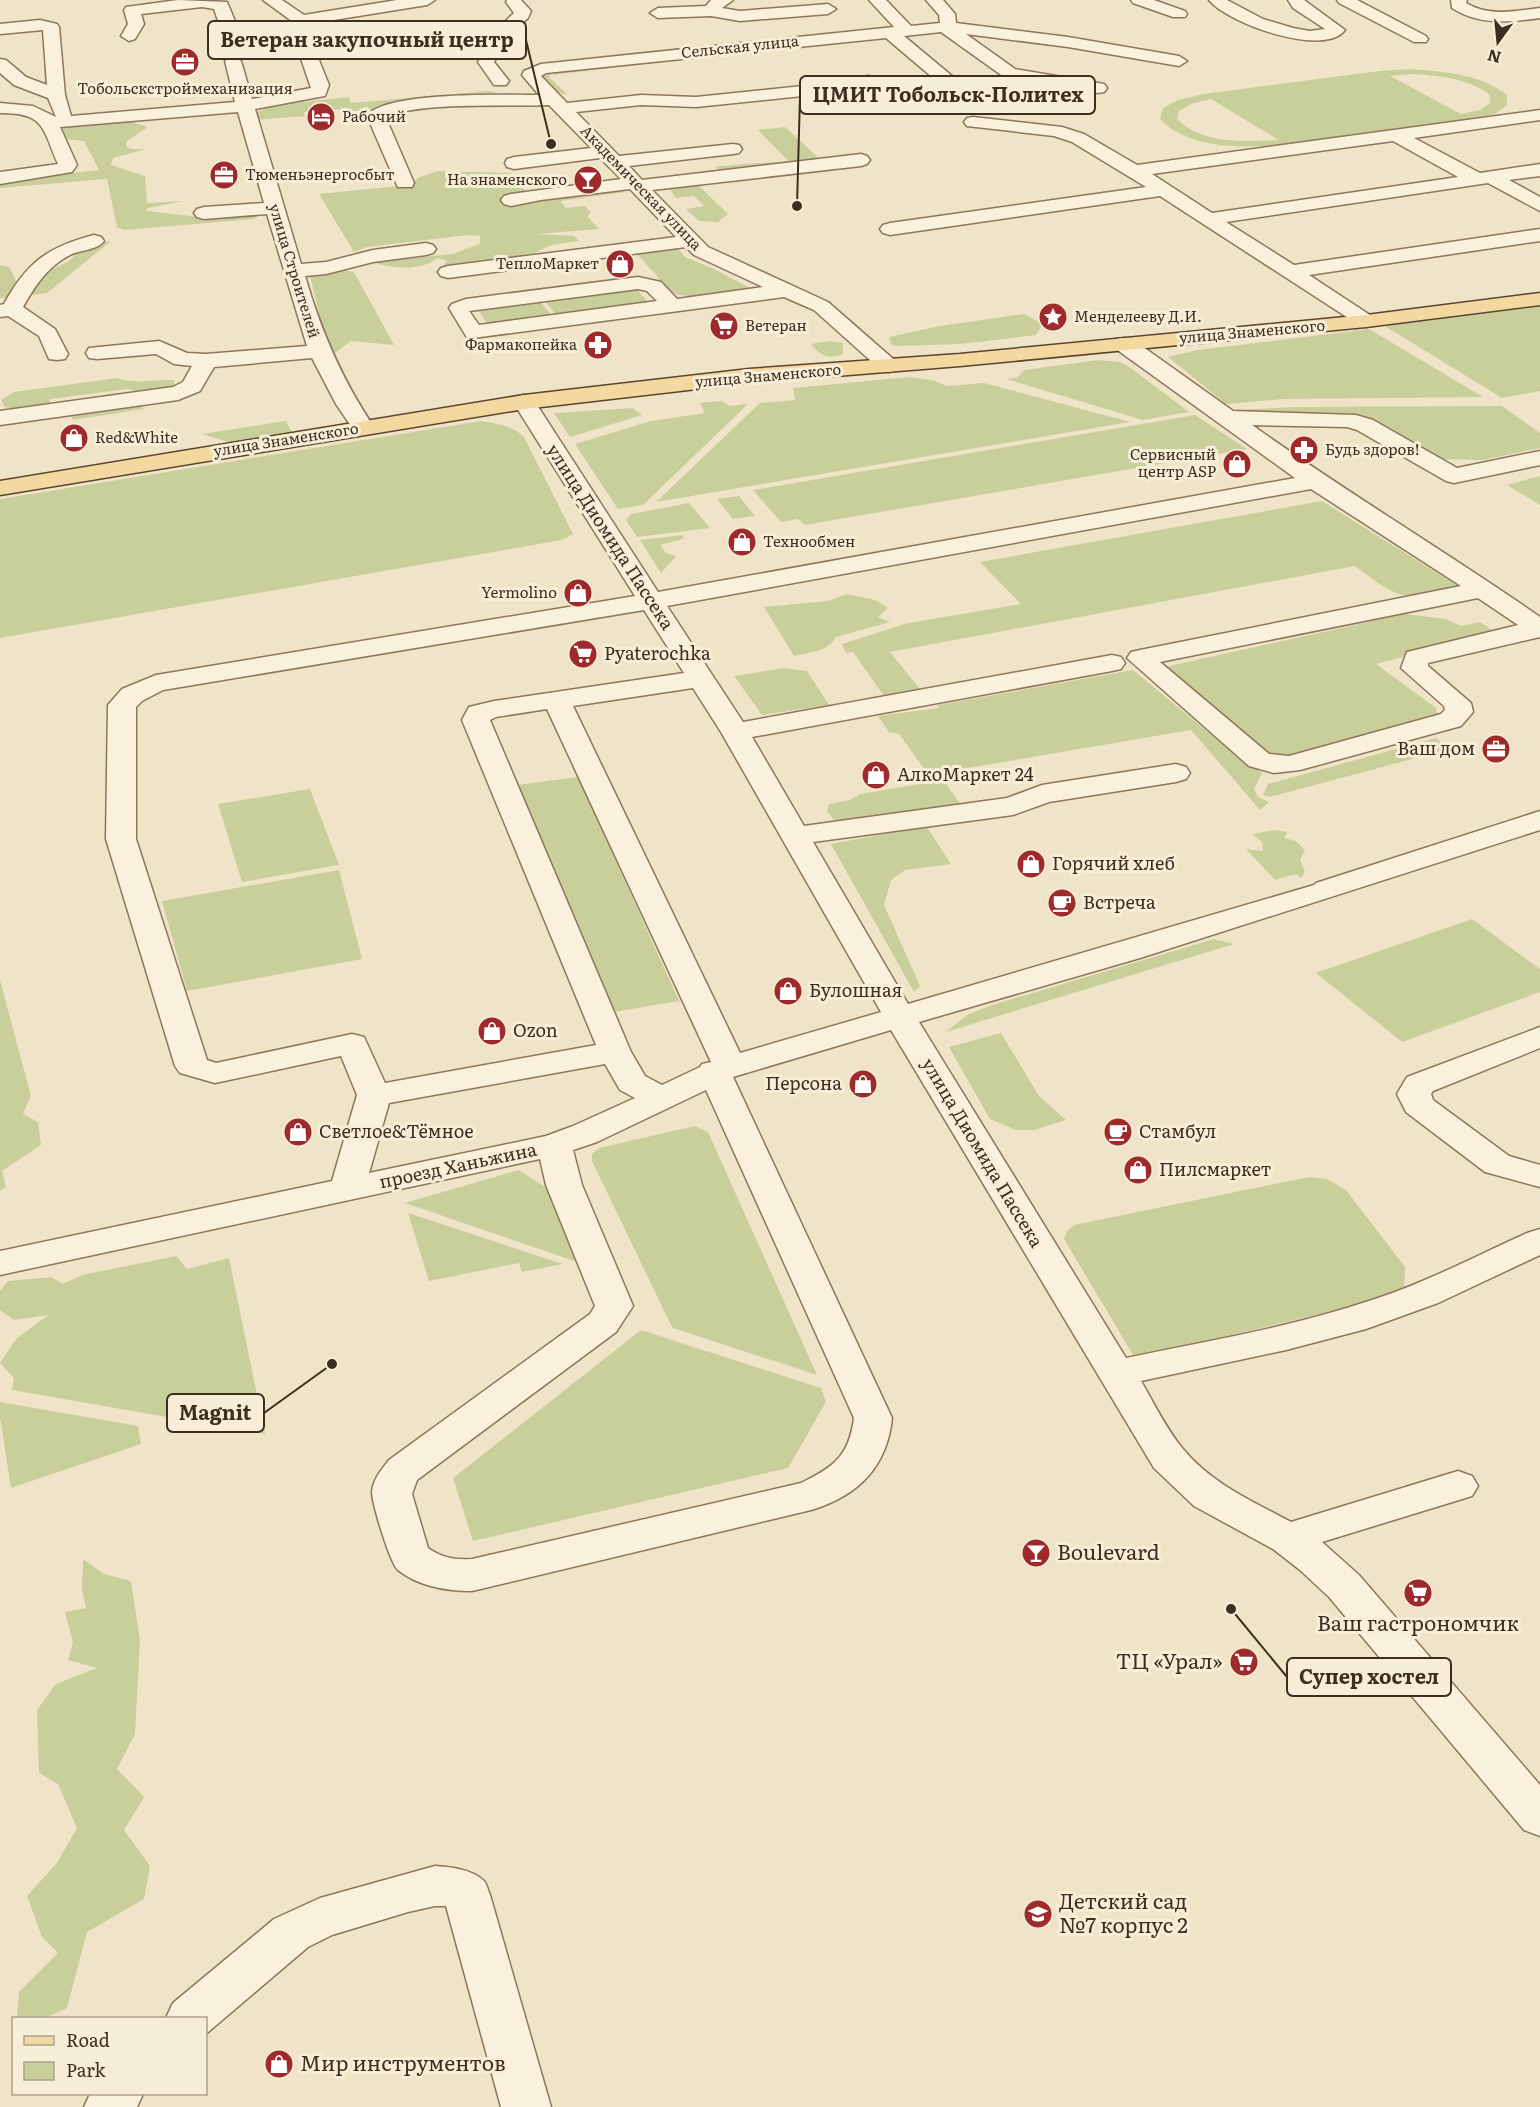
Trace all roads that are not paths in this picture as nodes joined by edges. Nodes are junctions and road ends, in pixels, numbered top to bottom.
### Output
1 (427, 0) edge
2 (644, 0) edge
3 (725, 0) edge
4 (877, 0) edge
5 (934, 0) edge
6 (1139, 0) edge
7 (1217, 0) edge
8 (1296, 0) edge
9 (1345, 0) edge
10 (1459, 0) edge
11 (301, 2) dead end
12 (514, 2) dead end
13 (275, 3) edge
14 (828, 8) edge
15 (711, 11) junction
16 (658, 13) junction
17 (1540, 13) edge
18 (1179, 14) dead end
19 (945, 27) junction
20 (301, 28) junction
21 (0, 29) edge
22 (897, 31) junction
23 (129, 36) dead end
24 (1420, 39) dead end
25 (666, 54) junction
26 (233, 61) dead end
27 (1179, 61) dead end
28 (0, 64) edge
29 (534, 74) junction
30 (500, 81) junction
31 (868, 81) dead end
32 (1098, 88) dead end
33 (958, 90) dead end
34 (387, 92) dead end
35 (56, 95) junction
36 (560, 104) junction
37 (244, 106) junction
38 (0, 108) edge
39 (1540, 115) edge
40 (973, 122) dead end
41 (58, 123) junction
42 (1394, 134) junction
43 (733, 149) dead end
44 (610, 157) junction
45 (861, 160) dead end
46 (514, 163) dead end
47 (1540, 170) edge
48 (1134, 171) junction
49 (0, 178) edge
50 (1483, 178) junction
51 (405, 183) dead end
52 (637, 185) junction
53 (1163, 190) junction
54 (511, 200) dead end
55 (1540, 205) edge
56 (275, 208) junction
57 (204, 213) dead end
58 (1209, 219) junction
59 (890, 229) dead end
60 (1540, 235) edge
61 (94, 241) dead end
62 (690, 241) junction
63 (426, 249) dead end
64 (326, 268) junction
65 (294, 271) junction
66 (407, 271) dead end
67 (448, 272) dead end
68 (1290, 272) junction
69 (790, 290) junction
70 (1540, 299) edge
71 (672, 306) junction
72 (6, 310) edge
73 (1366, 321) junction
74 (1124, 344) junction
75 (318, 351) junction
76 (97, 352) dead end
77 (57, 354) dead end
78 (206, 361) junction
79 (889, 365) junction
80 (524, 402) junction
81 (0, 418) edge
82 (1225, 418) junction
83 (363, 427) junction
84 (1540, 458) edge
85 (1314, 481) junction
86 (0, 488) edge
87 (1483, 589) junction
88 (651, 601) junction
89 (1539, 629) edge
90 (1112, 663) dead end
91 (701, 679) junction
92 (556, 699) junction
93 (735, 732) junction
94 (1176, 772) dead end
95 (1540, 820) edge
96 (795, 836) junction
97 (900, 1018) junction
98 (1540, 1037) edge
99 (615, 1052) junction
100 (722, 1069) junction
101 (374, 1095) junction
102 (661, 1098) junction
103 (554, 1144) junction
104 (1540, 1176) edge
105 (347, 1190) junction
106 (1540, 1241) edge
107 (0, 1263) edge
108 (1116, 1373) junction
109 (1458, 1486) dead end
110 (1287, 1538) junction
111 (1540, 1817) edge
112 (192, 2017) edge
113 (526, 2107) edge

1 - 20 street
2 - 16 street
3 - 15 street
4 - 22 street
5 - 19 street
6 - 18 street
7 - 8 street
9 - 24 street
10 - 17 street
11 - 13 street
12 - 30 street
13 - 20 street
14 - 15 street
15 - 16 street
16 - 25 street
19 - 22 street, Сельская улица
19 - 27 street, Сельская улица
19 - 32 street
20 - 23 street
20 - 37 street
21 - 35 street
22 - 25 street, Сельская улица
22 - 33 street
25 - 29 street, Сельская улица
26 - 37 street, улица Строителей
28 - 35 street
29 - 30 street, Сельская улица
29 - 36 street, Академическая улица
30 - 34 street, Сельская улица
31 - 36 street
35 - 41 street
36 - 44 street, Академическая улица
36 - 51 street
37 - 41 street
37 - 56 street, улица Строителей
38 - 41 street
39 - 42 street
40 - 48 street
41 - 49 street
42 - 48 street
42 - 50 street
43 - 44 street
44 - 46 street
44 - 52 street, Академическая улица
45 - 52 street
47 - 50 street
48 - 53 street
50 - 55 street
50 - 58 street
52 - 54 street
52 - 62 street, Академическая улица
53 - 58 street
53 - 59 street
56 - 57 street
56 - 65 street, улица Строителей
58 - 68 street
60 - 68 street
61 - 72 street
62 - 67 street
62 - 69 street, Академическая улица
63 - 64 street
64 - 65 street
64 - 66 street
65 - 75 street, улица Строителей
68 - 73 street
69 - 71 street
69 - 79 street, Академическая улица
70 - 73 main road, улица Знаменского
71 - 71 street
72 - 77 street
73 - 74 main road, улица Знаменского
74 - 79 main road, улица Знаменского
74 - 82 street
75 - 78 street
75 - 83 street, улица Строителей
76 - 78 street
78 - 81 street
79 - 80 main road, улица Знаменского
80 - 83 main road, улица Знаменского
80 - 88 street, улица Диомида Пассека
82 - 84 street
82 - 85 street
83 - 86 main road, улица Знаменского
85 - 87 street
85 - 88 street
87 - 89 street
87 - 89 street
88 - 91 street, улица Диомида Пассека
88 - 101 street
90 - 93 street
91 - 92 street
91 - 93 street, улица Диомида Пассека
92 - 99 street
92 - 100 street
93 - 96 street, улица Диомида Пассека
94 - 96 street
95 - 97 street, проезд Ханьжина
96 - 97 street, улица Диомида Пассека
97 - 100 street, проезд Ханьжина
97 - 108 street, улица Диомида Пассека
98 - 104 street
99 - 101 street
99 - 102 street
100 - 102 street, проезд Ханьжина
100 - 103 street
101 - 105 street
102 - 103 street, проезд Ханьжина
103 - 105 street, проезд Ханьжина
105 - 107 street, проезд Ханьжина
106 - 108 street
108 - 110 street, улица Диомида Пассека
109 - 110 street
110 - 111 street, улица Диомида Пассека
112 - 113 street

